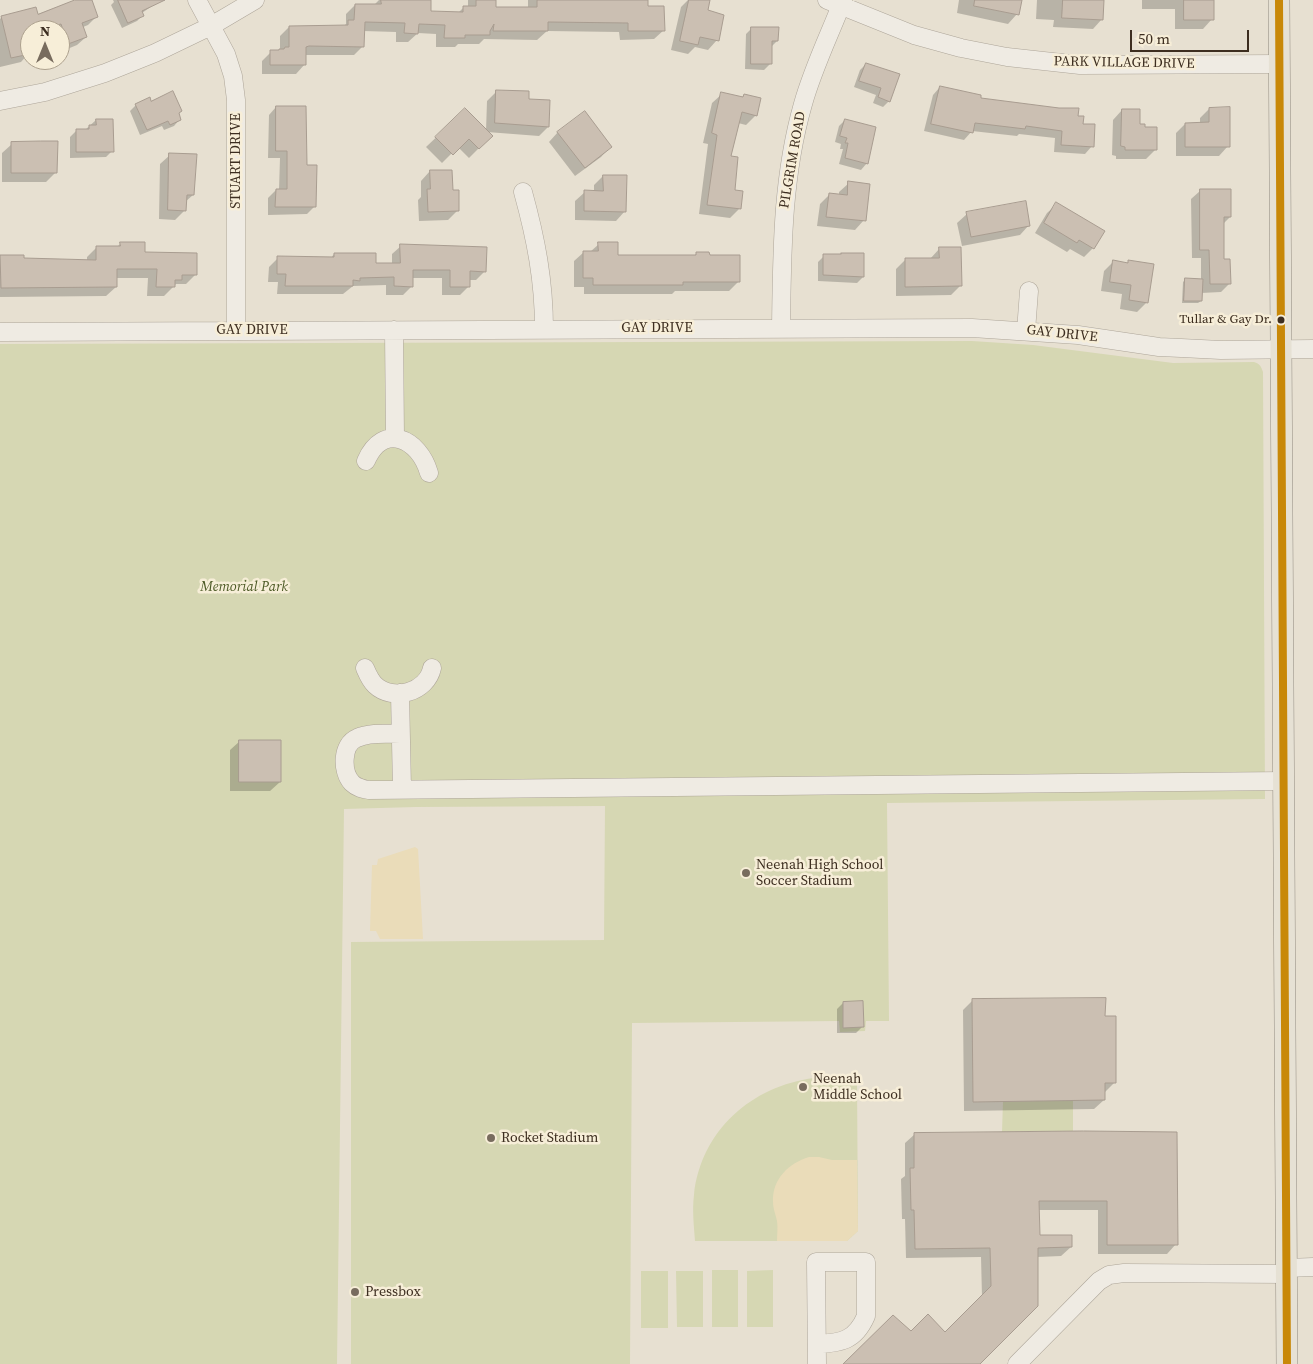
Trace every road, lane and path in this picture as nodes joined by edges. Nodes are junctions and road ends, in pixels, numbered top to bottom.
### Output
1 (197, 0) edge
2 (255, 0) edge
3 (1279, 0) edge
4 (837, 2) edge
5 (211, 26) junction
6 (1280, 64) junction
7 (0, 101) edge
8 (523, 192) dead end
9 (1029, 291) dead end
10 (781, 328) junction
11 (544, 329) junction
12 (236, 330) junction
13 (394, 330) junction
14 (1026, 331) junction
15 (0, 332) edge
16 (1313, 349) edge
17 (1280, 350) junction
18 (394, 438) junction
19 (366, 461) dead end
20 (429, 473) dead end
21 (365, 668) dead end
22 (432, 668) dead end
23 (400, 694) junction
24 (400, 734) junction
25 (1284, 781) junction
26 (402, 789) junction
27 (1313, 1267) edge
28 (1287, 1271) junction
29 (817, 1344) junction
30 (817, 1364) edge
31 (1018, 1364) edge
32 (1287, 1364) edge

1 - 5 street, STUART DRIVE
2 - 5 street
3 - 6 main road
4 - 6 street, PARK VILLAGE DRIVE
4 - 10 street, PILGRIM ROAD
5 - 7 street
5 - 12 street, STUART DRIVE
6 - 17 main road
8 - 11 street
9 - 14 street
10 - 11 street, GAY DRIVE
10 - 14 street, GAY DRIVE
11 - 13 street, GAY DRIVE
12 - 13 street, GAY DRIVE
12 - 15 street, GAY DRIVE
13 - 18 street
14 - 17 street, GAY DRIVE
16 - 17 street, GAY DRIVE
17 - 25 main road
18 - 19 street
18 - 20 street
21 - 23 street
22 - 23 street
23 - 24 street
24 - 26 street
24 - 26 street
25 - 26 street
25 - 28 main road
27 - 28 street
28 - 31 street
28 - 32 main road
29 - 29 street
29 - 30 street

